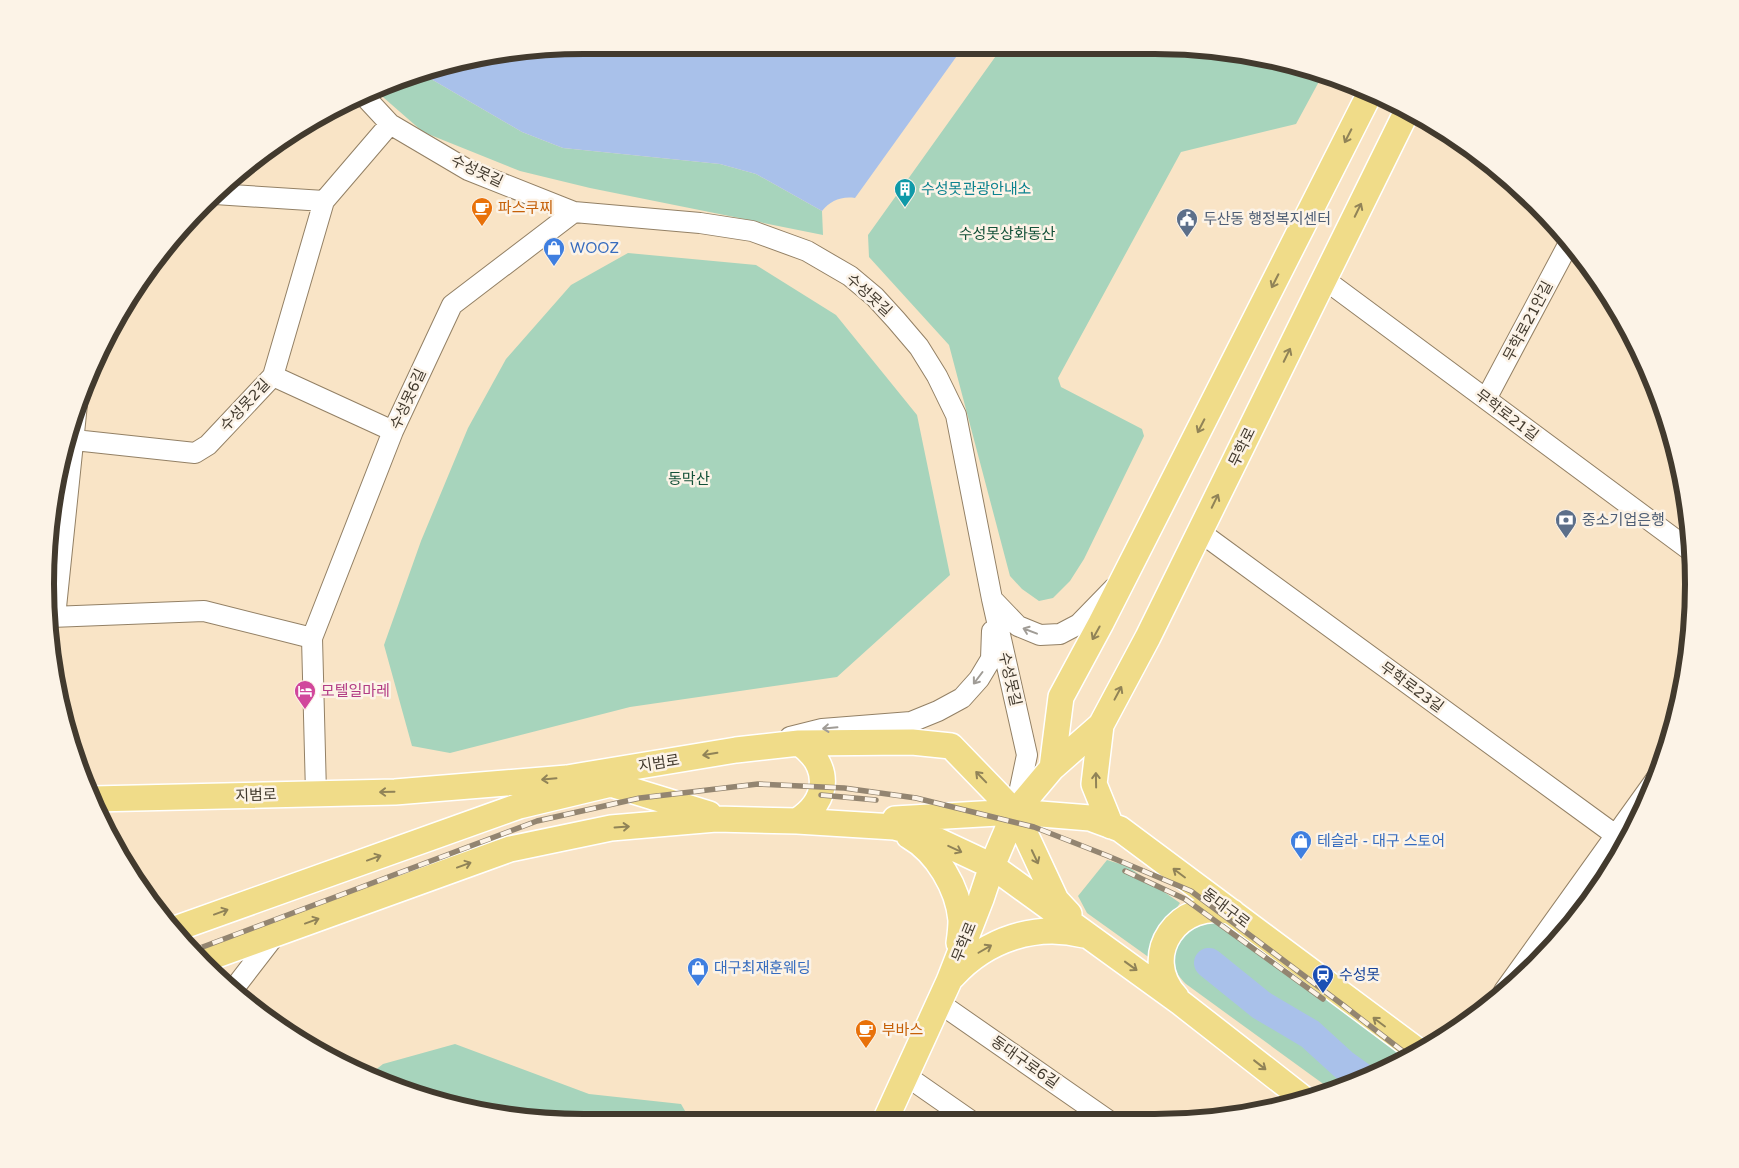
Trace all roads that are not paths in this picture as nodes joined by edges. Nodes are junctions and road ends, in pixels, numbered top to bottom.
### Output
1 (1367, 98) edge
2 (368, 100) edge
3 (1404, 116) edge
4 (390, 124) junction
5 (224, 195) edge
6 (324, 202) junction
7 (574, 212) junction
8 (1566, 249) edge
9 (1324, 279) junction
10 (273, 376) junction
11 (1486, 399) junction
12 (393, 430) junction
13 (74, 441) edge
14 (66, 472) edge
15 (1200, 532) junction
16 (1684, 546) edge
17 (1125, 576) junction
18 (992, 599) junction
19 (54, 601) edge
20 (55, 617) edge
21 (312, 638) junction
22 (1101, 725) junction
23 (798, 743) junction
24 (736, 750) junction
25 (1052, 768) junction
26 (316, 793) junction
27 (99, 799) edge
28 (1014, 812) junction
29 (726, 820) junction
30 (797, 821) junction
31 (832, 823) junction
32 (1111, 826) junction
33 (894, 827) junction
34 (1621, 838) edge
35 (1618, 842) edge
36 (992, 866) junction
37 (1232, 912) junction
38 (180, 927) edge
39 (276, 934) junction
40 (1092, 937) junction
41 (959, 954) junction
42 (209, 959) edge
43 (1524, 965) edge
44 (237, 985) edge
45 (943, 991) junction
46 (1181, 1003) junction
47 (1413, 1047) edge
48 (905, 1075) junction
49 (1298, 1094) edge
50 (888, 1114) edge
51 (961, 1114) edge
52 (1100, 1114) edge

1 -> 17 main road
2 - 4 street, 수성못길
9 -> 3 main road, 무학로
4 - 6 street, 수성못2길
4 - 7 street, 수성못길
5 - 6 street
6 - 10 street, 수성못2길
7 - 12 street, 수성못6길
7 - 18 street, 수성못길
8 - 11 street, 무학로21안길
9 - 11 street, 무학로21길
15 -> 9 main road, 무학로
10 - 12 street
10 - 13 street, 수성못2길
11 - 16 street, 무학로21길
12 - 21 street, 수성못6길
14 - 19 street
22 -> 15 main road, 무학로
15 - 34 street, 무학로23길
17 -> 18 street
17 -> 25 main road
18 -> 24 street
18 - 28 street, 수성못길
20 - 21 street
21 - 26 street, 수성못6길
22 - 25 main road, 무학로
32 -> 22 main road
23 - 24 main road, 지범로
28 -> 23 main road, 지범로
23 - 30 main road
24 -> 26 main road, 지범로
25 - 28 main road, 무학로
26 - 27 main road, 지범로
28 - 31 main road
28 - 32 main road, 동대구로
28 - 36 main road, 무학로
28 -> 40 main road, 지범로
29 - 30 main road
38 -> 29 main road
39 -> 29 main road
30 - 31 main road
31 - 33 main road
37 -> 32 main road, 동대구로
33 -> 36 main road
33 - 41 main road
35 - 43 street
36 - 40 main road
36 - 41 main road, 무학로
37 - 46 main road
47 -> 37 main road, 동대구로
39 - 42 main road
39 - 44 street
45 -> 40 main road
40 -> 46 main road
41 - 45 main road, 무학로
45 - 48 main road, 무학로
45 - 52 street, 동대구로6길
46 -> 49 main road
48 - 50 main road, 무학로
48 - 51 street

